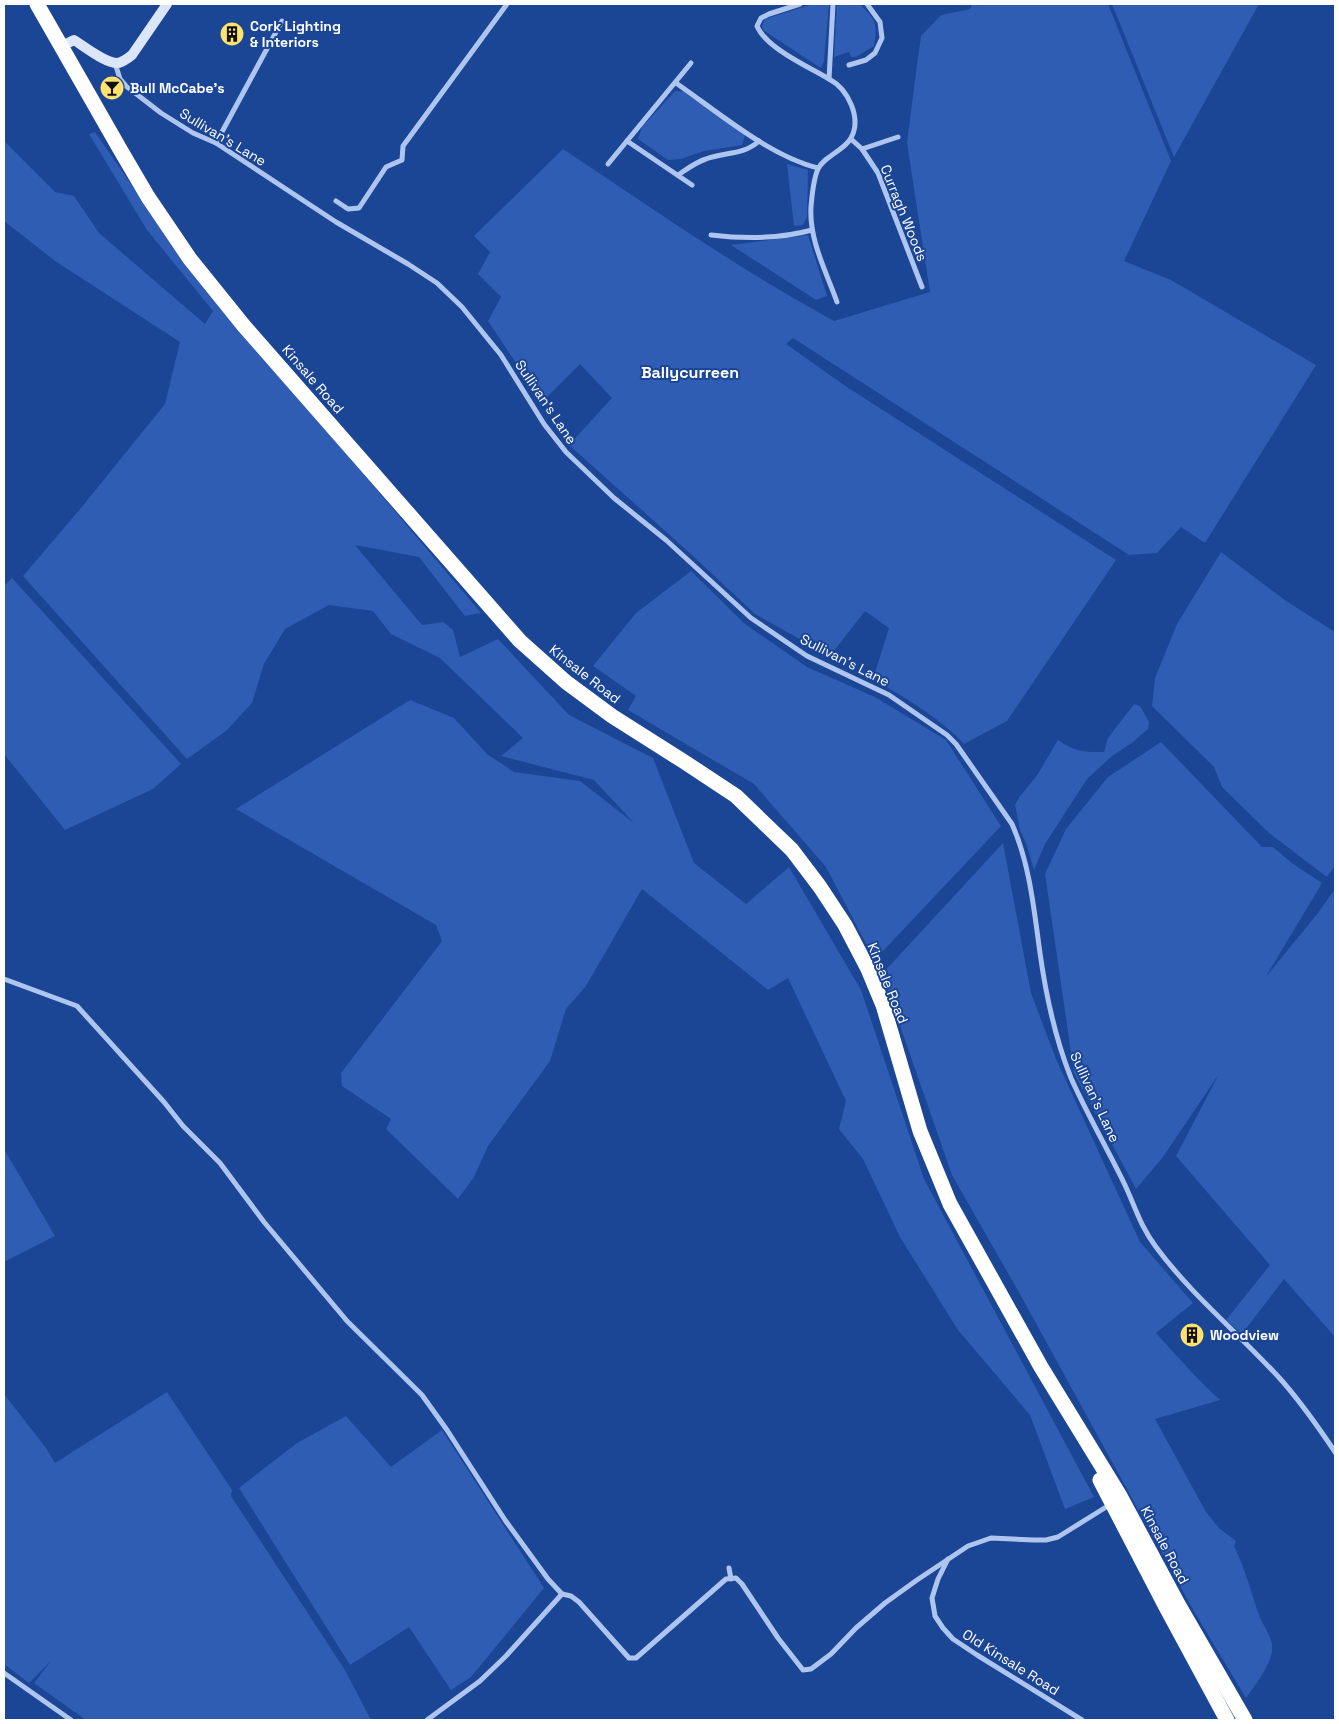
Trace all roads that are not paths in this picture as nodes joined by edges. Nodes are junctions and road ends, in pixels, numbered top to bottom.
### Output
1 (37, 4) edge
2 (166, 4) edge
3 (507, 4) edge
4 (800, 4) edge
5 (833, 4) edge
6 (867, 4) edge
7 (282, 21) dead end
8 (62, 46) junction
9 (115, 63) junction
10 (691, 63) dead end
11 (849, 65) dead end
12 (829, 79) junction
13 (676, 83) junction
14 (898, 137) dead end
15 (850, 139) junction
16 (627, 141) junction
17 (759, 141) junction
18 (216, 143) junction
19 (862, 149) junction
20 (608, 164) dead end
21 (818, 168) junction
22 (678, 175) junction
23 (692, 185) dead end
24 (336, 201) dead end
25 (812, 230) junction
26 (710, 235) dead end
27 (922, 287) dead end
28 (836, 302) dead end
29 (4, 979) edge
30 (1053, 1387) junction
31 (1335, 1452) edge
32 (1112, 1503) junction
33 (949, 1558) junction
34 (729, 1568) dead end
35 (731, 1579) junction
36 (562, 1594) junction
37 (4, 1673) edge
38 (71, 1720) edge
39 (427, 1720) edge
40 (1082, 1720) edge
41 (1227, 1720) edge
42 (1245, 1720) edge

1 - 8 highway, Kinsale Road
2 - 9 main road
3 - 24 street
4 - 12 street
5 - 12 street
6 - 11 street
7 - 18 street
8 - 9 main road
8 - 30 highway, Kinsale Road
9 - 18 street, Sullivan's Lane
10 - 13 street
12 - 15 street
13 - 16 street
13 - 17 street
14 - 19 street
15 - 19 street, Curragh Woods
15 - 21 street
16 - 20 street
16 - 22 street
17 - 21 street
17 - 22 street
18 - 31 street, Sullivan's Lane
19 - 27 street, Curragh Woods
21 - 25 street
22 - 23 street
25 - 26 street
25 - 28 street
29 - 36 street
30 - 32 highway, Kinsale Road
30 - 42 highway, Kinsale Road
32 - 33 street
32 - 41 highway, Kinsale Road
33 - 35 street
33 - 40 street, Old Kinsale Road
34 - 35 street
35 - 36 street
36 - 39 street
37 - 38 street

